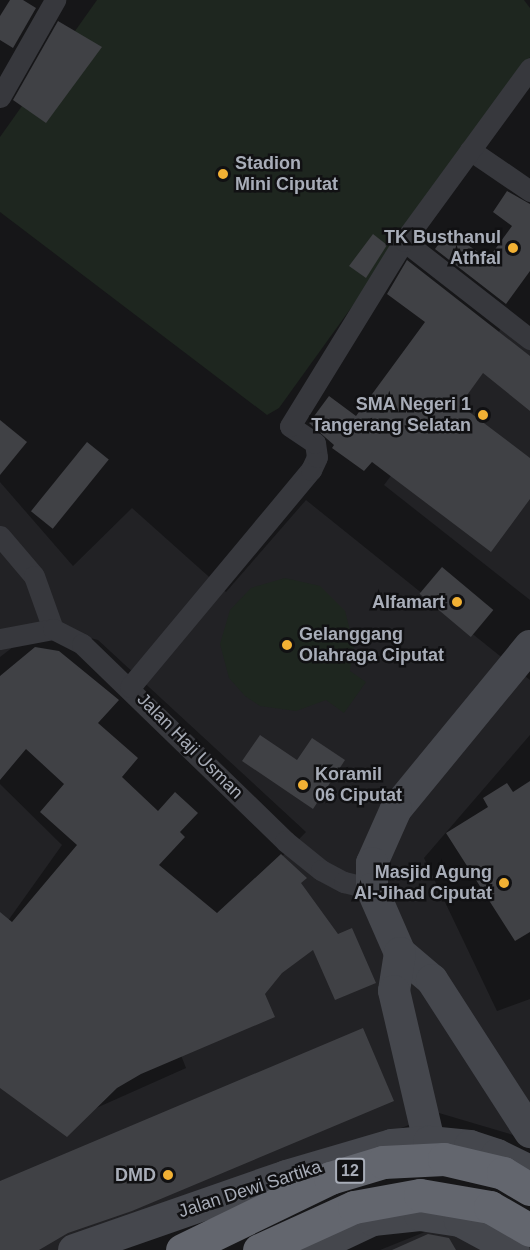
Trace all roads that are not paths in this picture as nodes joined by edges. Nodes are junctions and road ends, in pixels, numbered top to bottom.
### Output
1 (54, 0) edge
2 (530, 68) edge
3 (0, 97) edge
4 (471, 150) junction
5 (530, 191) edge
6 (404, 241) junction
7 (530, 339) edge
8 (0, 536) edge
9 (53, 629) junction
10 (0, 639) edge
11 (530, 647) edge
12 (130, 687) junction
13 (372, 889) junction
14 (400, 953) junction
15 (530, 1132) edge
16 (429, 1142) junction
17 (530, 1171) edge
18 (530, 1189) edge
19 (530, 1230) edge
20 (83, 1247) edge
21 (182, 1250) edge
22 (259, 1250) edge
23 (309, 1250) edge
24 (514, 1250) edge

1 - 3 street
2 - 4 street
4 - 5 street
4 - 6 street
6 - 7 street
6 - 12 street
8 - 9 street
9 - 10 street
9 - 12 street, Jalan Haji Usman
11 - 13 main road
12 - 13 street, Jalan Haji Usman
13 - 14 main road
14 - 15 main road
14 - 16 main road
16 - 17 main road, Jalan Dewi Sartika
16 - 20 main road, Jalan Dewi Sartika
18 - 21 highway, 12
19 - 22 highway, 12
23 - 24 main road

